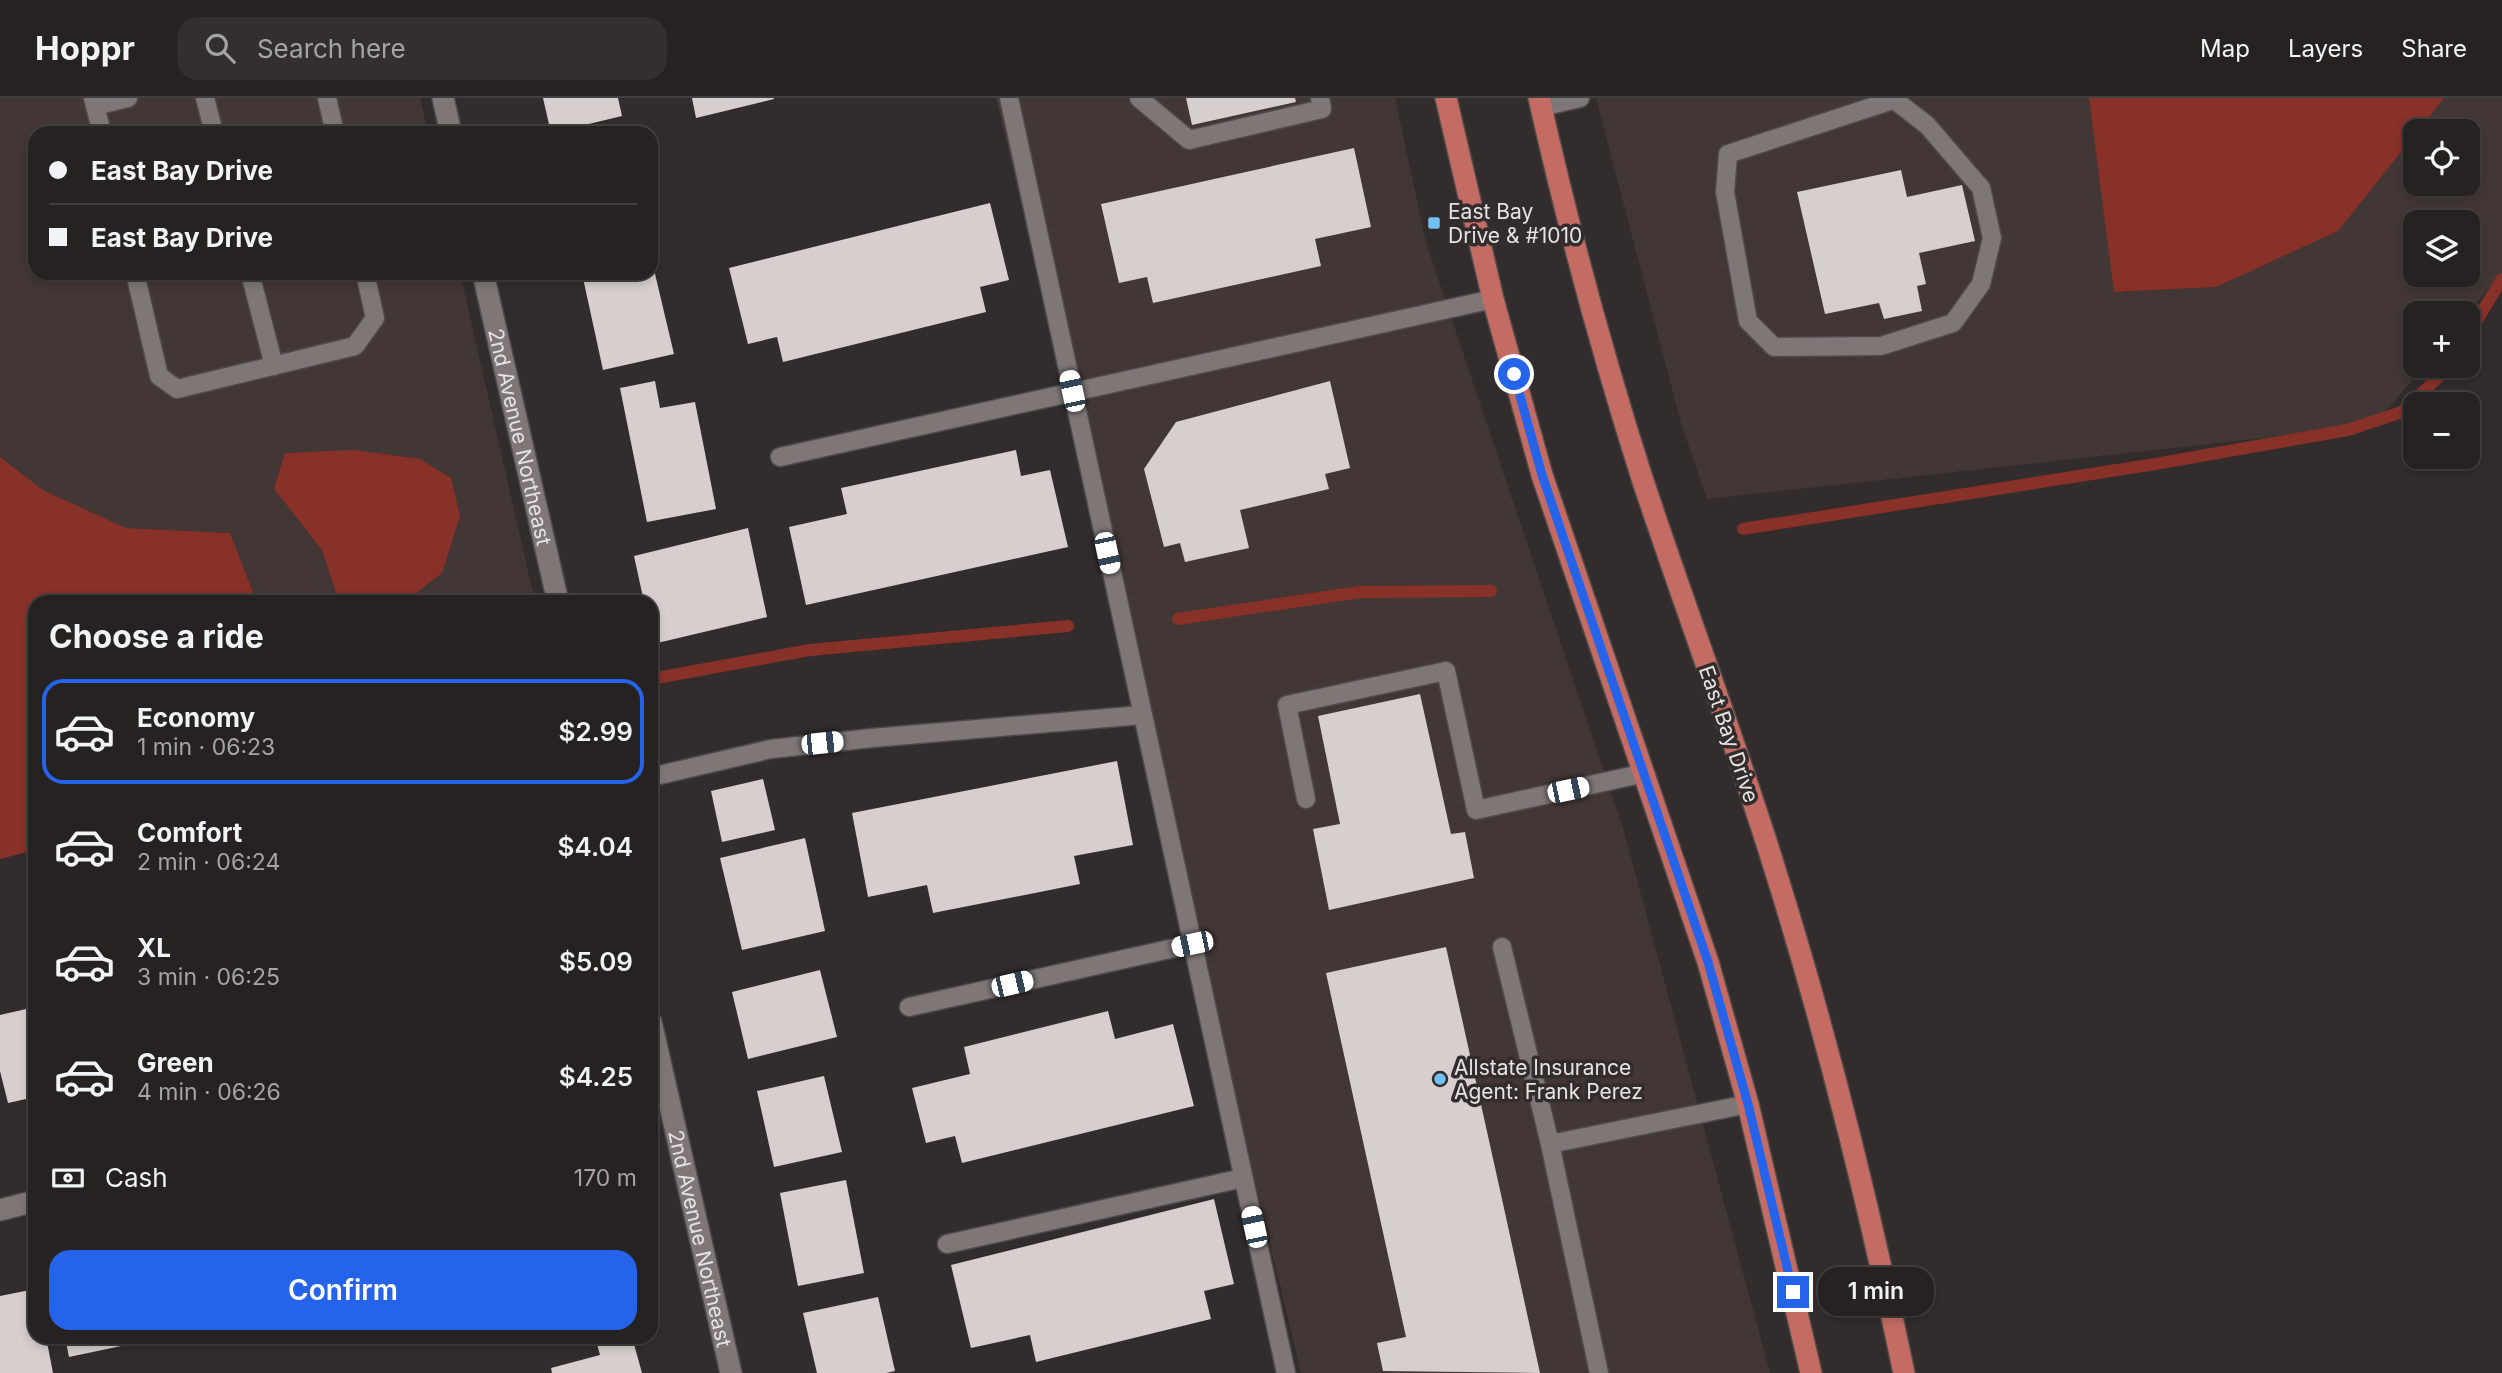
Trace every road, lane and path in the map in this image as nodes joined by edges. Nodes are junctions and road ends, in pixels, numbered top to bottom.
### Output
1 (128, 98) edge
2 (205, 98) edge
3 (327, 98) edge
4 (443, 98) edge
5 (1009, 98) edge
6 (1139, 98) edge
7 (1320, 98) edge
8 (1446, 98) edge
9 (1580, 98) edge
10 (1892, 99) edge
11 (94, 102) edge
12 (1540, 103) edge
13 (100, 126) edge
14 (212, 126) edge
15 (333, 126) edge
16 (449, 126) edge
17 (137, 280) edge
18 (252, 280) edge
19 (367, 280) edge
20 (485, 280) edge
21 (1493, 299) junction
22 (274, 366) junction
23 (1072, 391) junction
24 (780, 457) dead end
25 (556, 595) edge
26 (1142, 715) junction
27 (1644, 773) junction
28 (658, 774) edge
29 (1306, 799) dead end
30 (1192, 944) junction
31 (1502, 947) dead end
32 (909, 1007) dead end
33 (658, 1065) edge
34 (1748, 1104) junction
35 (1550, 1144) junction
36 (1243, 1178) junction
37 (28, 1203) edge
38 (0, 1210) edge
39 (947, 1244) dead end
40 (731, 1373) edge
41 (1286, 1373) edge
42 (1599, 1373) edge
43 (1811, 1373) edge
44 (1905, 1373) edge

1 - 11 lane
2 - 14 lane
3 - 15 lane
4 - 16 street
5 - 23 lane
6 - 7 lane
8 - 21 main road
9 - 12 lane
10 - 10 lane
11 - 13 lane
12 - 44 main road, East Bay Drive
17 - 22 lane
18 - 22 lane
19 - 22 lane
20 - 25 street, 2nd Avenue Northeast
21 - 23 lane
21 - 27 main road
23 - 24 lane
23 - 26 lane
26 - 28 lane
26 - 30 lane
27 - 29 lane
27 - 34 main road
30 - 32 lane
30 - 36 lane
31 - 35 lane
33 - 40 street, 2nd Avenue Northeast
34 - 35 lane
34 - 43 main road
35 - 42 lane
36 - 39 lane
36 - 41 lane
37 - 38 street

